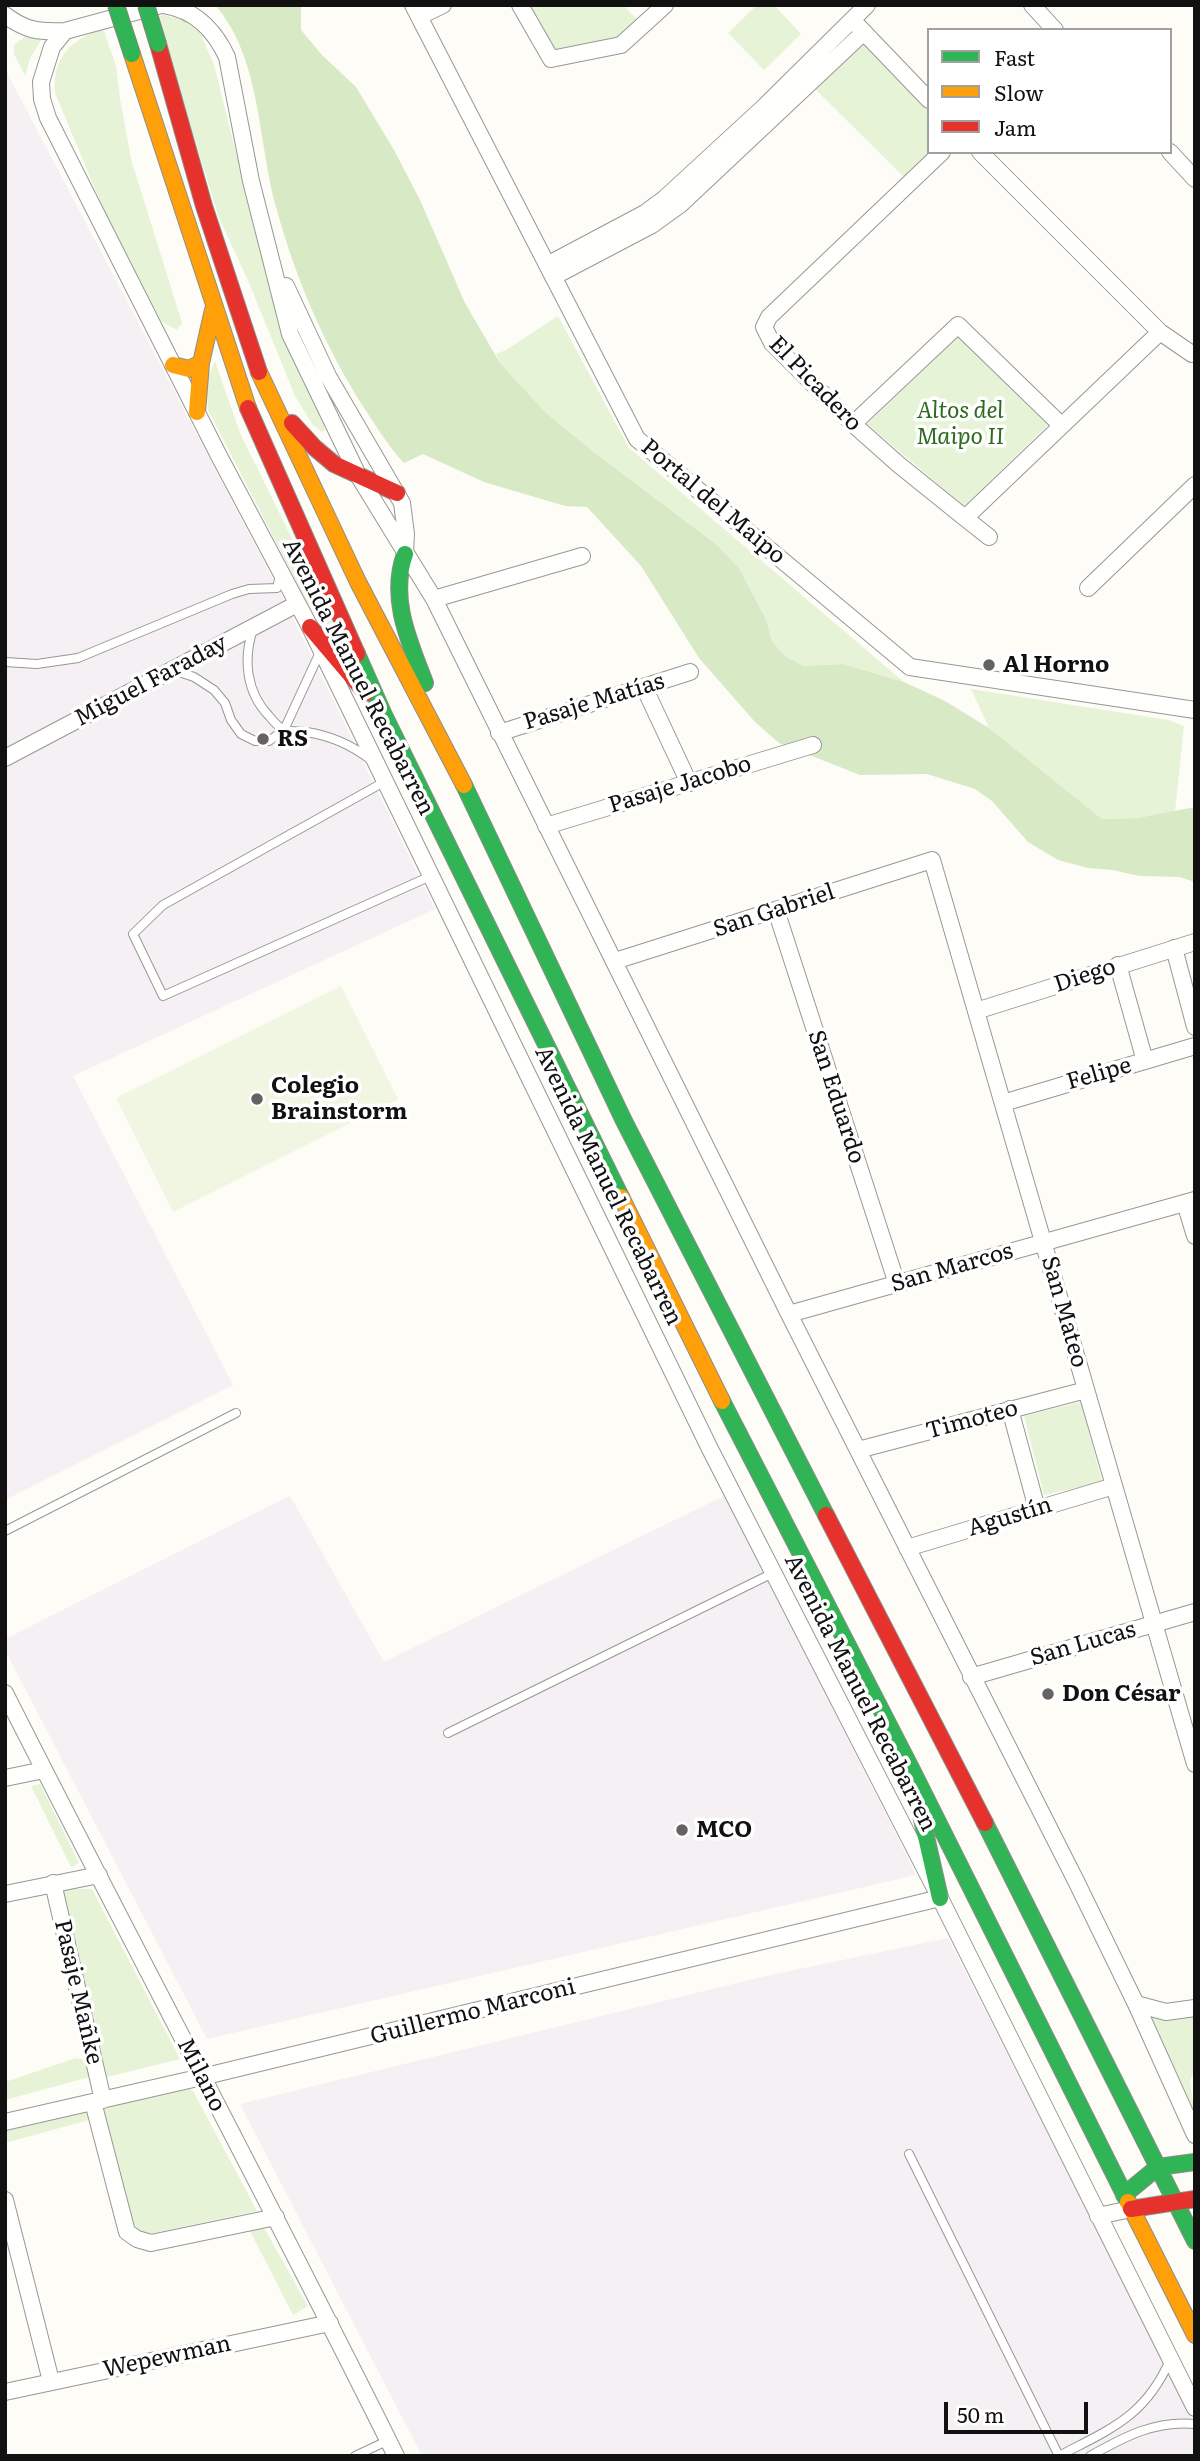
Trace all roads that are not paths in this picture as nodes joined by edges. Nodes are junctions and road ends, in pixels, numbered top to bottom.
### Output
1 (116, 5) edge
2 (146, 5) edge
3 (162, 5) edge
4 (443, 5) edge
5 (520, 5) edge
6 (665, 5) edge
7 (867, 5) edge
8 (1032, 5) edge
9 (416, 11) edge
10 (5, 15) edge
11 (852, 19) junction
12 (1053, 28) edge
13 (65, 31) junction
14 (864, 32) junction
15 (812, 58) junction
16 (824, 71) junction
17 (790, 91) junction
18 (927, 98) edge
19 (940, 154) edge
20 (982, 154) edge
21 (1172, 154) edge
22 (1195, 179) edge
23 (272, 259) junction
24 (550, 271) junction
25 (214, 309) junction
26 (1160, 332) junction
27 (1192, 354) dead end
28 (201, 363) junction
29 (256, 363) junction
30 (173, 365) junction
31 (197, 412) junction
32 (853, 424) junction
33 (1061, 425) junction
34 (358, 475) junction
35 (1195, 485) edge
36 (397, 493) junction
37 (965, 518) junction
38 (989, 537) dead end
39 (405, 554) junction
40 (582, 556) dead end
41 (281, 572) junction
42 (1088, 588) dead end
43 (434, 599) junction
44 (297, 604) junction
45 (254, 626) junction
46 (310, 627) junction
47 (321, 650) junction
48 (5, 662) edge
49 (172, 670) junction
50 (690, 672) dead end
51 (644, 687) junction
52 (1195, 710) edge
53 (383, 713) junction
54 (284, 730) junction
55 (499, 733) junction
56 (813, 745) dead end
57 (5, 758) edge
58 (375, 763) junction
59 (455, 766) junction
60 (384, 782) junction
61 (689, 783) junction
62 (546, 826) junction
63 (932, 860) joint
64 (433, 875) junction
65 (776, 910) junction
66 (1195, 942) edge
67 (1174, 948) junction
68 (615, 961) junction
69 (1118, 965) junction
70 (976, 1011) junction
71 (1195, 1027) edge
72 (1195, 1046) edge
73 (1145, 1061) junction
74 (1003, 1103) junction
75 (1190, 1201) edge
76 (1195, 1236) edge
77 (1044, 1242) junction
78 (897, 1284) junction
79 (789, 1314) junction
80 (1086, 1390) junction
81 (1010, 1409) junction
82 (236, 1413) dead end
83 (858, 1450) junction
84 (1114, 1486) junction
85 (1037, 1509) junction
86 (5, 1531) edge
87 (907, 1548) junction
88 (774, 1573) junction
89 (1195, 1612) edge
90 (1154, 1624) junction
91 (971, 1676) junction
92 (5, 1693) edge
93 (448, 1733) dead end
94 (1194, 1756) edge
95 (911, 1768) junction
96 (44, 1770) junction
97 (5, 1778) edge
98 (99, 1875) junction
99 (53, 1883) junction
100 (5, 1894) edge
101 (940, 1899) junction
102 (1136, 2004) junction
103 (1195, 2008) edge
104 (202, 2077) junction
105 (98, 2101) junction
106 (5, 2122) edge
107 (1195, 2135) edge
108 (909, 2154) dead end
109 (1195, 2162) edge
110 (1158, 2167) junction
111 (1195, 2199) edge
112 (5, 2200) edge
113 (1127, 2202) junction
114 (1175, 2202) junction
115 (1098, 2216) junction
116 (276, 2217) junction
117 (1195, 2241) edge
118 (330, 2323) junction
119 (1195, 2335) edge
120 (1170, 2359) junction
121 (51, 2381) junction
122 (5, 2392) edge
123 (1195, 2408) edge
124 (1195, 2424) edge
125 (388, 2440) junction
126 (355, 2456) edge
127 (396, 2456) edge
128 (1059, 2456) edge
129 (1090, 2456) edge

1 - 25 main road, Avenida Manuel Recabarren, bridge
2 - 29 main road, Avenida Manuel Recabarren, bridge
3 - 13 street
3 - 23 street
4 - 9 street
5 - 6 street
7 - 11 street
8 - 12 street
9 - 24 street, Portal del Maipo
10 - 13 street
11 - 14 street
11 - 15 street
13 - 30 street, Avenida Manuel Recabarren
14 - 16 street
14 - 18 street
15 - 16 street
15 - 17 street
16 - 17 street
17 - 24 street
19 - 32 street, El Picadero
20 - 26 street
21 - 22 street
23 - 34 street
23 - 36 street
24 - 52 street, Portal del Maipo
25 - 28 main road
25 - 53 main road, Avenida Manuel Recabarren
26 - 27 street
26 - 33 street
28 - 30 main road
28 - 31 main road
29 - 34 main road
29 - 59 main road, Avenida Manuel Recabarren
30 - 31 street, Avenida Manuel Recabarren
31 - 41 street, Avenida Manuel Recabarren
32 - 33 street
32 - 37 street, El Picadero
33 - 37 street
34 - 36 main road
34 - 39 street
35 - 42 street
36 - 39 street
37 - 38 street, El Picadero
39 - 43 street
39 - 59 main road
40 - 43 street
41 - 44 street, Avenida Manuel Recabarren
41 - 48 lane
43 - 55 street
44 - 45 street, Miguel Faraday
44 - 46 street, Avenida Manuel Recabarren
45 - 49 street, Miguel Faraday
45 - 54 lane
46 - 47 street, Avenida Manuel Recabarren
46 - 53 main road
47 - 54 lane
47 - 58 street, Avenida Manuel Recabarren
49 - 54 lane
49 - 57 street, Miguel Faraday
50 - 51 street, Pasaje Matías
51 - 55 street, Pasaje Matías
51 - 61 street
53 - 95 main road, Avenida Manuel Recabarren
54 - 58 lane
55 - 62 street
56 - 61 street, Pasaje Jacobo
58 - 60 street, Avenida Manuel Recabarren
59 - 110 main road, Avenida Manuel Recabarren
60 - 64 street, Avenida Manuel Recabarren
60 - 64 lane
61 - 62 street, Pasaje Jacobo
62 - 68 street
63 - 65 street, San Gabriel
63 - 70 street, San Mateo
64 - 88 street, Avenida Manuel Recabarren
65 - 68 street, San Gabriel
65 - 78 street, San Eduardo
66 - 67 street, Diego
67 - 69 street, Diego
67 - 71 street
68 - 79 street
69 - 70 street, Diego
69 - 73 street
70 - 74 street, San Mateo
72 - 73 street, Felipe
73 - 74 street, Felipe
74 - 77 street, San Mateo
75 - 76 street
75 - 77 street, San Marcos
77 - 78 street, San Marcos
77 - 80 street, San Mateo
78 - 79 street, San Marcos
79 - 83 street
80 - 81 street, Timoteo
80 - 84 street, San Mateo
81 - 83 street, Timoteo
81 - 85 street
82 - 86 lane
83 - 87 street
84 - 85 street, Agustín
84 - 90 street, San Mateo
85 - 87 street, Agustín
87 - 91 street
88 - 93 lane
88 - 101 street, Avenida Manuel Recabarren
89 - 90 street, San Lucas
90 - 91 street, San Lucas
90 - 94 street, San Mateo
91 - 102 street
92 - 96 street, Milano
95 - 101 main road
95 - 113 main road, Avenida Manuel Recabarren
96 - 97 street
96 - 98 street, Milano
98 - 99 street
98 - 104 street, Milano
99 - 100 street
99 - 105 street, Pasaje Mañke
101 - 104 street, Guillermo Marconi
101 - 115 street, Avenida Manuel Recabarren
102 - 103 street
102 - 107 street
104 - 105 street, Guillermo Marconi
104 - 116 street, Milano
105 - 106 street, Guillermo Marconi
105 - 116 street, Pasaje Mañke
108 - 128 lane
109 - 110 main road
110 - 113 main road
110 - 114 main road, Avenida Manuel Recabarren
111 - 114 main road
112 - 121 street
113 - 114 main road
113 - 115 street
113 - 119 main road, Avenida Manuel Recabarren
114 - 117 main road, Avenida Manuel Recabarren
115 - 120 street, Avenida Manuel Recabarren
116 - 118 street, Milano
118 - 121 street, Wepewman
118 - 125 street, Milano
120 - 123 street, Avenida Manuel Recabarren
120 - 128 lane
121 - 122 street, Wepewman
124 - 129 lane
125 - 126 lane
125 - 127 street, Milano

